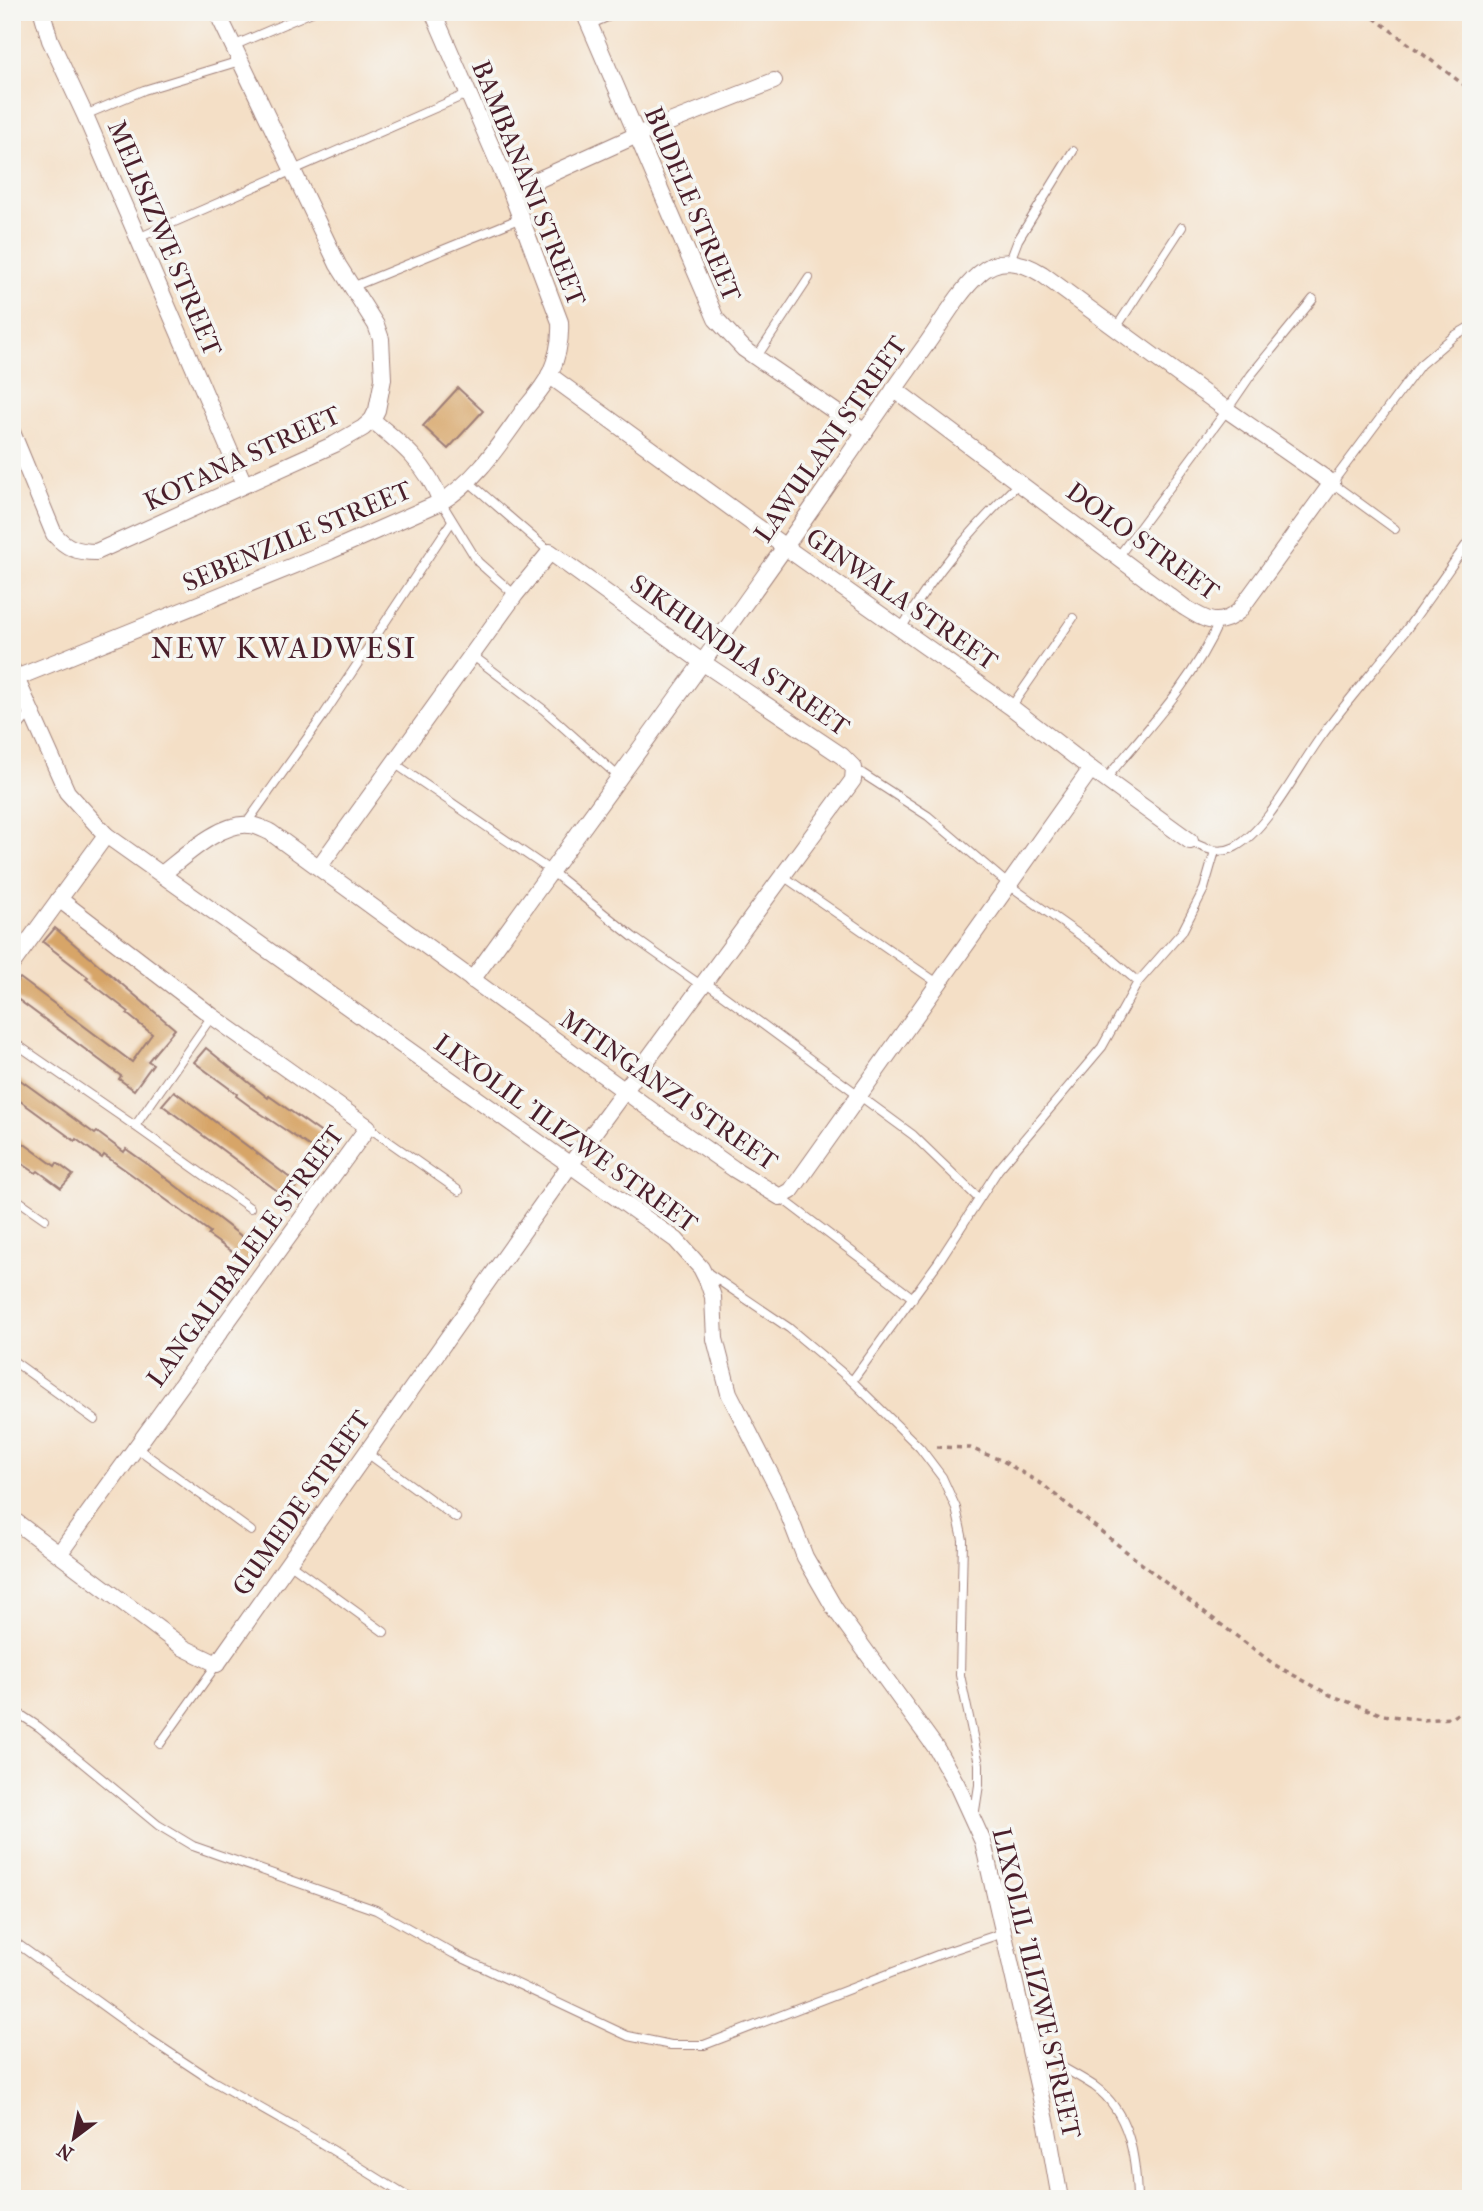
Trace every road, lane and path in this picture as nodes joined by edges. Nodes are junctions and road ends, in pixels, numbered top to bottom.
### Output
1 (22, 12) edge
2 (42, 12) edge
3 (217, 12) edge
4 (312, 12) edge
5 (433, 12) edge
6 (609, 12) edge
7 (1366, 12) edge
8 (12, 14) edge
9 (586, 17) edge
10 (233, 46) junction
11 (240, 61) junction
12 (774, 81) dead end
13 (1471, 90) edge
14 (467, 93) junction
15 (85, 115) junction
16 (637, 135) junction
17 (1073, 151) dead end
18 (293, 169) junction
19 (511, 192) junction
20 (521, 218) junction
21 (1182, 227) dead end
22 (138, 238) junction
23 (1010, 261) junction
24 (809, 278) dead end
25 (351, 288) junction
26 (1313, 299) dead end
27 (1471, 326) edge
28 (1116, 328) junction
29 (756, 358) junction
30 (549, 375) junction
31 (894, 389) junction
32 (1227, 410) junction
33 (372, 420) junction
34 (12, 432) edge
35 (865, 432) junction
36 (468, 481) junction
37 (1020, 482) junction
38 (1332, 483) junction
39 (244, 484) junction
40 (441, 502) junction
41 (452, 521) junction
42 (1395, 529) dead end
43 (1471, 538) edge
44 (785, 547) junction
45 (550, 552) junction
46 (1118, 557) junction
47 (515, 595) junction
48 (1073, 618) dead end
49 (1219, 622) junction
50 (901, 629) junction
51 (472, 655) junction
52 (702, 662) junction
53 (14, 673) edge
54 (1011, 707) junction
55 (31, 712) junction
56 (12, 734) edge
57 (394, 763) junction
58 (854, 768) junction
59 (1091, 769) junction
60 (619, 777) junction
61 (1105, 780) junction
62 (246, 824) junction
63 (106, 835) junction
64 (1190, 841) joint
65 (1215, 851) junction
66 (319, 867) junction
67 (551, 871) junction
68 (162, 874) junction
69 (783, 876) junction
70 (1009, 885) junction
71 (59, 899) junction
72 (12, 964) edge
73 (472, 980) junction
74 (1138, 982) junction
75 (704, 984) junction
76 (939, 984) junction
77 (212, 1016) junction
78 (12, 1041) edge
79 (625, 1092) junction
80 (860, 1095) junction
81 (135, 1126) junction
82 (368, 1127) junction
83 (570, 1165) junction
84 (460, 1191) dead end
85 (12, 1196) edge
86 (780, 1197) junction
87 (978, 1198) junction
88 (250, 1208) dead end
89 (45, 1219) dead end
90 (701, 1268) junction
91 (913, 1298) junction
92 (12, 1360) edge
93 (852, 1381) junction
94 (95, 1420) dead end
95 (137, 1448) junction
96 (920, 1448) junction
97 (367, 1452) junction
98 (456, 1518) dead end
99 (12, 1519) edge
100 (251, 1531) dead end
101 (59, 1554) junction
102 (289, 1563) junction
103 (384, 1632) dead end
104 (217, 1664) junction
105 (1471, 1705) edge
106 (12, 1709) edge
107 (160, 1744) dead end
108 (974, 1820) junction
109 (1003, 1933) junction
110 (12, 1940) edge
111 (1028, 2048) junction
112 (411, 2199) edge
113 (1060, 2199) edge
114 (1137, 2199) edge

1 - 8 lane
2 - 15 street, MELISIZWE STREET
3 - 10 street, KOTANA STREET
4 - 10 lane
5 - 14 street, BAMBANANI STREET
6 - 9 street
7 - 13 path
9 - 16 street, BUDELE STREET
10 - 11 street, KOTANA STREET
11 - 15 lane
11 - 18 street, KOTANA STREET
12 - 16 street
14 - 18 lane
14 - 19 street, BAMBANANI STREET
15 - 22 street, MELISIZWE STREET
16 - 19 street
16 - 29 street, BUDELE STREET
17 - 23 lane
18 - 22 lane
18 - 25 street, KOTANA STREET
19 - 20 street, BAMBANANI STREET
20 - 25 lane
20 - 30 street, BAMBANANI STREET
21 - 28 lane
22 - 39 street, MELISIZWE STREET
23 - 28 street
23 - 31 street, LAWULANI STREET
24 - 29 lane
25 - 33 street, KOTANA STREET
26 - 32 lane
27 - 38 lane
28 - 32 street
29 - 35 street, BUDELE STREET
30 - 36 street, SEBENZILE STREET
30 - 44 street, GINWALA STREET
31 - 35 street, LAWULANI STREET
31 - 37 street, DOLO STREET
32 - 38 street
32 - 46 lane
33 - 39 street, KOTANA STREET
33 - 40 street
34 - 39 street, KOTANA STREET
35 - 44 street, LAWULANI STREET
36 - 40 street, SEBENZILE STREET
36 - 45 lane
37 - 46 street, DOLO STREET
37 - 50 lane
38 - 42 lane
38 - 49 street, DOLO STREET
40 - 41 lane
40 - 53 street, SEBENZILE STREET
41 - 47 lane
41 - 62 lane
43 - 65 lane
44 - 50 street, GINWALA STREET
44 - 52 street, LAWULANI STREET
45 - 47 street
45 - 52 street, SIKHUNDLA STREET
46 - 49 street, DOLO STREET
47 - 51 street
48 - 54 lane
49 - 61 lane
50 - 54 street, GINWALA STREET
51 - 57 street
51 - 60 lane
52 - 58 street, SIKHUNDLA STREET
52 - 60 street, LAWULANI STREET
53 - 55 street, LIXOLIL 'ILIZWE STREET
54 - 59 street, GINWALA STREET
55 - 56 lane
55 - 63 street, LIXOLIL 'ILIZWE STREET
57 - 66 street
57 - 67 lane
58 - 69 street, SIKHUNDLA STREET
58 - 70 lane
59 - 61 street, GINWALA STREET
59 - 70 street, MTINGANZI STREET
60 - 67 street, LAWULANI STREET
61 - 64 street, GINWALA STREET
62 - 66 street, MTINGANZI STREET
62 - 68 street
63 - 68 street, LIXOLIL 'ILIZWE STREET
63 - 71 street
64 - 65 lane
65 - 74 lane
66 - 73 street, MTINGANZI STREET
67 - 73 street, LAWULANI STREET
67 - 75 lane
68 - 83 street, LIXOLIL 'ILIZWE STREET
69 - 75 street, SIKHUNDLA STREET
69 - 76 lane
70 - 74 lane
70 - 76 street, MTINGANZI STREET
71 - 72 street
71 - 77 street, LANGALIBALELE STREET
73 - 79 street, MTINGANZI STREET
74 - 87 lane
75 - 79 street, SIKHUNDLA STREET
75 - 80 lane
76 - 80 street, MTINGANZI STREET
77 - 81 lane
77 - 82 street, LANGALIBALELE STREET
78 - 81 lane
79 - 83 street, SIKHUNDLA STREET
79 - 86 street, MTINGANZI STREET
80 - 86 street, MTINGANZI STREET
80 - 87 lane
81 - 88 lane
82 - 84 lane
82 - 95 street, LANGALIBALELE STREET
83 - 90 street, LIXOLIL 'ILIZWE STREET
83 - 97 street, GUMEDE STREET
85 - 89 lane
86 - 91 lane
87 - 91 lane
90 - 93 lane
90 - 108 street, LIXOLIL 'ILIZWE STREET
91 - 93 lane
92 - 94 lane
93 - 96 lane
95 - 100 lane
95 - 101 street, LANGALIBALELE STREET
96 - 105 path
96 - 108 lane
97 - 98 lane
97 - 102 street, GUMEDE STREET
99 - 101 street
101 - 104 street
102 - 103 lane
102 - 104 street, GUMEDE STREET
104 - 107 lane
106 - 109 lane
108 - 109 street, LIXOLIL 'ILIZWE STREET
109 - 111 street, LIXOLIL 'ILIZWE STREET
110 - 112 lane
111 - 113 street, LIXOLIL 'ILIZWE STREET
111 - 114 lane

